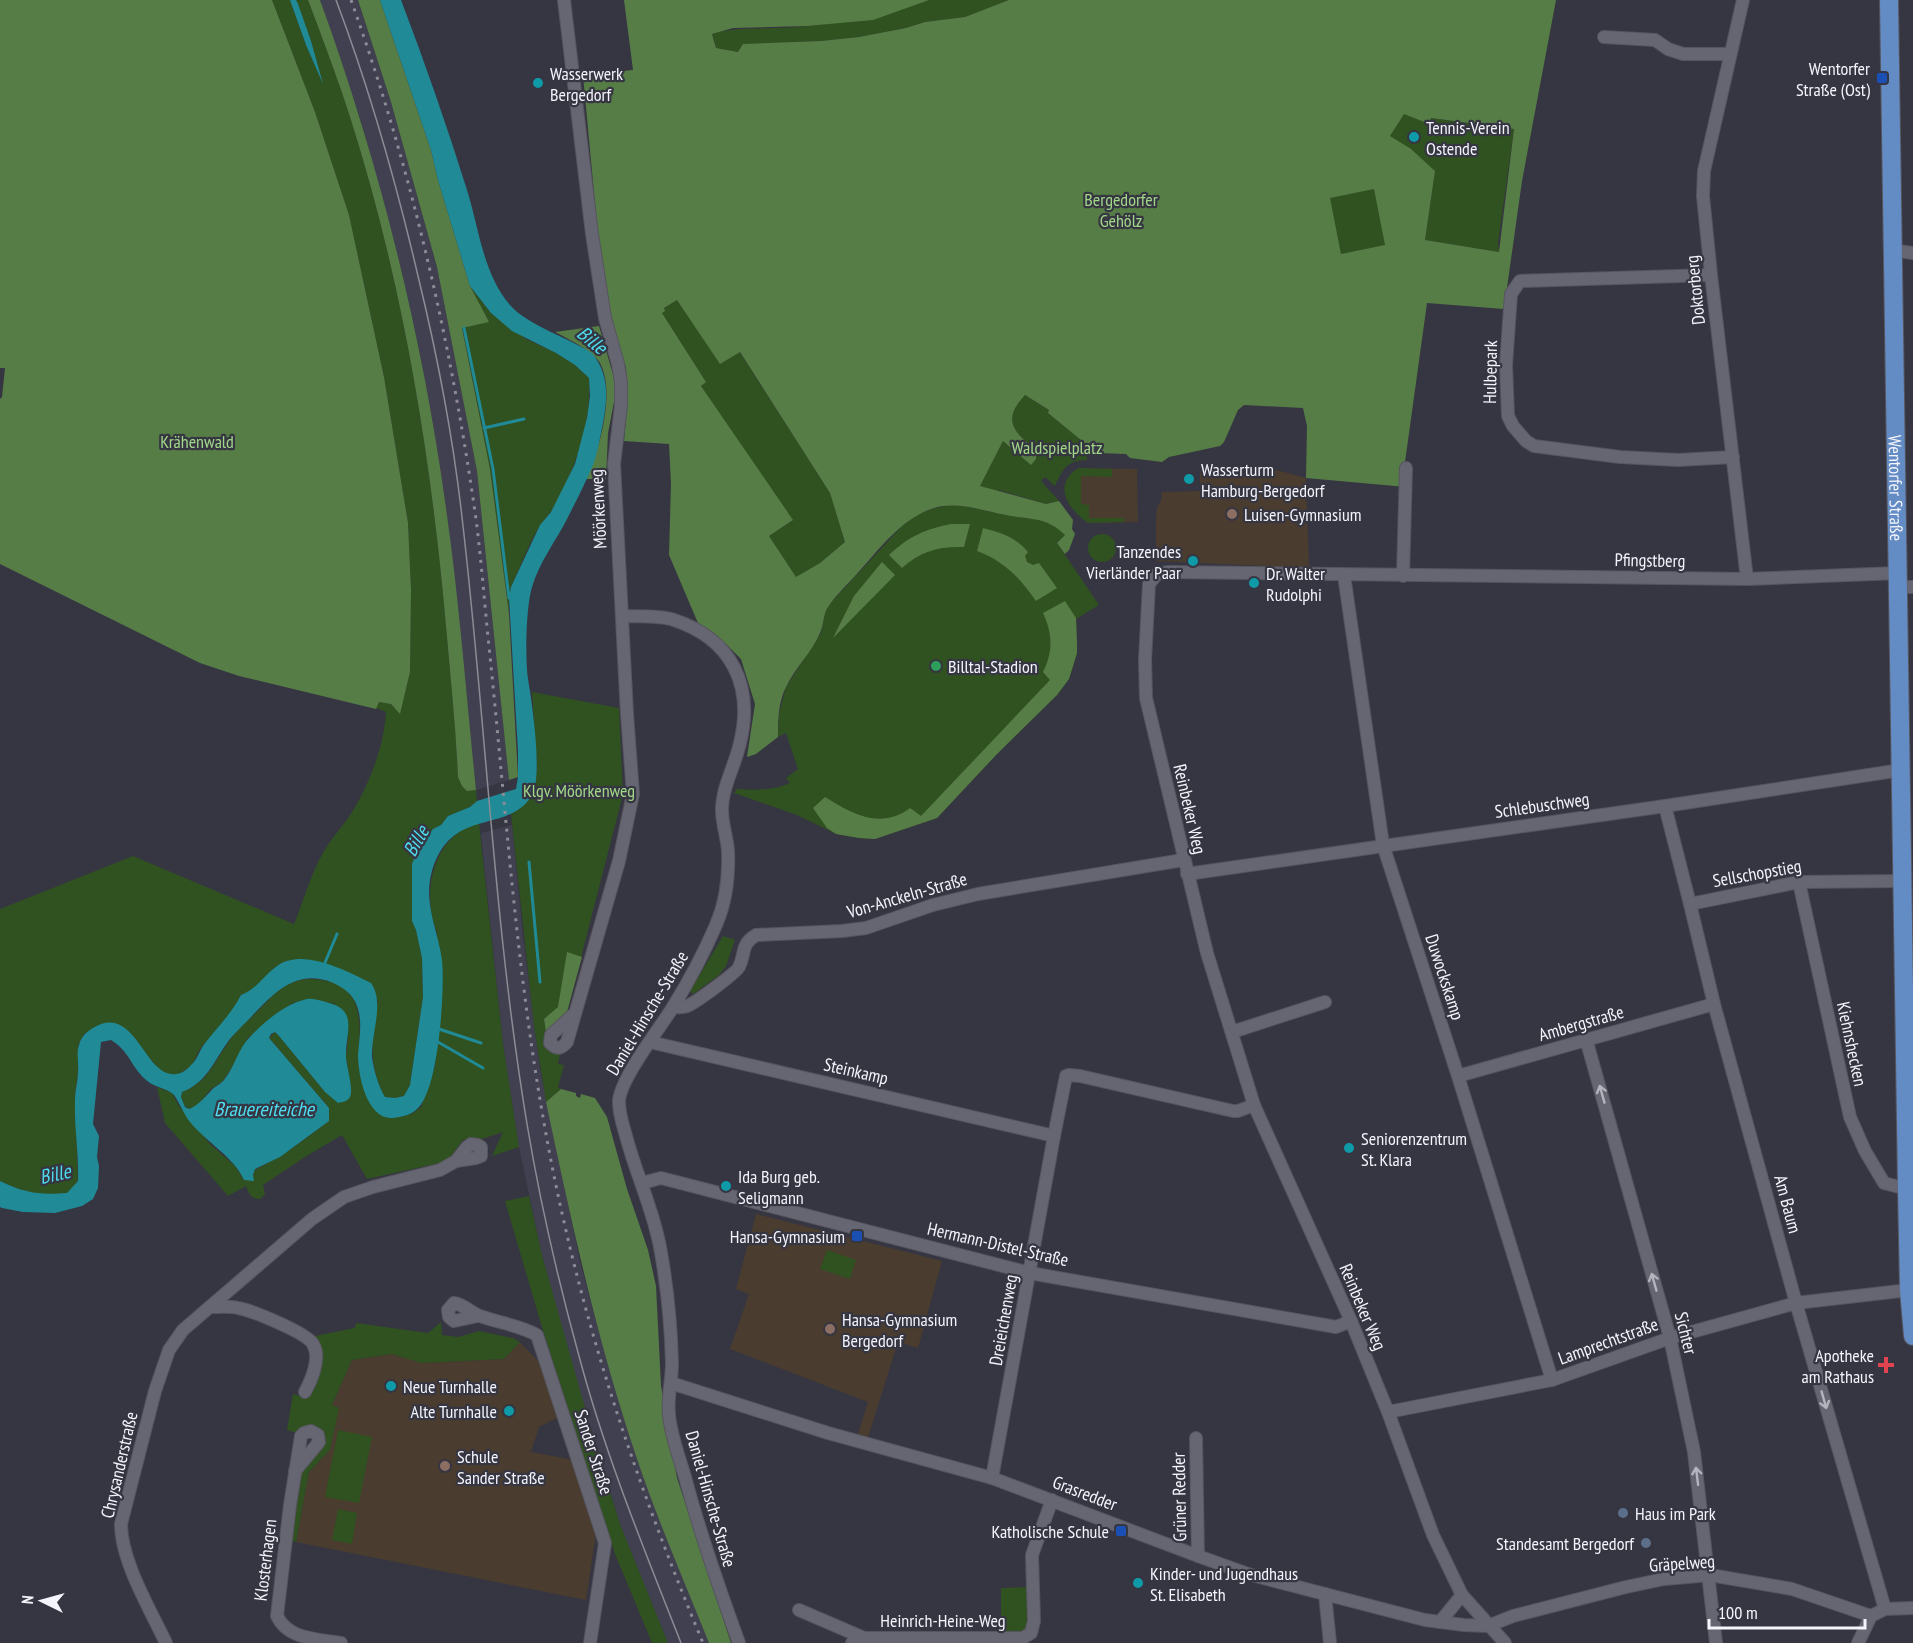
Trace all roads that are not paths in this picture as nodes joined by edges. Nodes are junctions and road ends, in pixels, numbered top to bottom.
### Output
1 (564, 0) edge
2 (1743, 0) edge
3 (1889, 0) edge
4 (1604, 37) dead end
5 (1730, 54) junction
6 (1892, 250) junction
7 (1913, 253) edge
8 (1711, 275) junction
9 (1733, 457) junction
10 (1406, 468) dead end
11 (1344, 575) junction
12 (1402, 576) junction
13 (1747, 579) junction
14 (1903, 582) edge
15 (1149, 588) joint
16 (622, 616) junction
17 (1901, 770) junction
18 (1665, 806) junction
19 (1383, 845) junction
20 (1183, 860) junction
21 (1187, 874) junction
22 (1902, 881) junction
23 (1798, 882) junction
24 (1690, 904) junction
25 (1325, 1002) dead end
26 (1714, 1004) junction
27 (673, 1007) junction
28 (1909, 1025) edge
29 (1232, 1032) junction
30 (1586, 1040) junction
31 (650, 1042) junction
32 (558, 1049) dead end
33 (1458, 1076) junction
34 (1254, 1105) junction
35 (1054, 1136) junction
36 (456, 1161) dead end
37 (642, 1183) junction
38 (1909, 1198) edge
39 (1030, 1273) junction
40 (1910, 1290) junction
41 (1796, 1303) junction
42 (210, 1306) junction
43 (478, 1316) dead end
44 (1351, 1321) junction
45 (1913, 1336) edge
46 (1670, 1338) junction
47 (1552, 1380) junction
48 (671, 1383) junction
49 (305, 1392) dead end
50 (1388, 1412) junction
51 (1196, 1438) dead end
52 (295, 1472) dead end
53 (992, 1478) junction
54 (1052, 1500) junction
55 (1198, 1556) junction
56 (1710, 1575) junction
57 (1325, 1594) junction
58 (1462, 1595) junction
59 (1913, 1608) edge
60 (799, 1610) dead end
61 (1885, 1610) junction
62 (1871, 1616) junction
63 (1440, 1622) junction
64 (1488, 1626) junction
65 (1023, 1640) edge
66 (858, 1641) edge
67 (166, 1643) edge
68 (341, 1643) edge
69 (590, 1643) edge
70 (739, 1643) edge
71 (1330, 1643) edge
72 (1505, 1643) edge
73 (1716, 1643) edge
74 (1858, 1643) edge

1 - 16 street, Möörkenweg
2 - 5 street, Doktorberg
3 - 6 main road, Wentorfer Straße
4 - 5 street
5 - 8 street, Doktorberg
6 - 7 street
6 - 14 main road, Wentorfer Straße
8 - 9 street, Doktorberg
8 - 9 street, Hulbepark
9 - 13 street, Doktorberg
10 - 12 street
11 - 12 street, Pfingstberg
11 - 15 street, Pfingstberg
11 - 19 street, Duwockskamp
12 - 13 street, Pfingstberg
13 - 14 street, Pfingstberg
14 - 17 main road, Wentorfer Straße
15 - 20 street, Reinbeker Weg
16 - 27 street, Daniel-Hinsche-Straße
16 - 32 street, Möörkenweg
17 - 18 street, Schlebuschweg
17 - 22 main road, Wentorfer Straße
18 - 19 street, Schlebuschweg
18 - 24 street, Am Baum
19 - 21 street, Schlebuschweg
19 - 33 street, Duwockskamp
20 - 21 street, Reinbeker Weg
20 - 27 street, Von-Anckeln-Straße
21 - 29 street, Reinbeker Weg
22 - 23 street, Sellschopstieg
22 - 28 main road, Wentorfer Straße
23 - 24 street, Sellschopstieg
23 - 38 street, Kiehnshecken
24 - 26 street, Am Baum
25 - 29 street
26 - 30 street, Ambergstraße
26 - 41 street, Am Baum
27 - 31 street, Daniel-Hinsche-Straße
28 - 38 main road, Wentorfer Straße
29 - 34 street, Reinbeker Weg
30 - 33 street, Ambergstraße
46 -> 30 street, Sichter
31 - 35 street, Steinkamp
31 - 37 street, Daniel-Hinsche-Straße
33 - 47 street, Duwockskamp
34 - 35 street, Dreieichenweg
34 - 44 street, Reinbeker Weg
35 - 39 street, Dreieichenweg
36 - 42 street, Chrysanderstraße
37 - 39 street, Hermann-Distel-Straße
37 - 48 street, Daniel-Hinsche-Straße
38 - 40 main road, Wentorfer Straße
39 - 44 street, Hermann-Distel-Straße
39 - 53 street, Dreieichenweg
40 - 41 street, Lamprechtstraße
40 - 45 main road, Wentorfer Straße
41 - 46 street, Lamprechtstraße
41 -> 61 street, Am Baum
42 - 49 street
42 - 67 street, Chrysanderstraße
43 - 69 street, Sander Straße
44 - 50 street, Reinbeker Weg
46 - 47 street, Lamprechtstraße
56 -> 46 street, Sichter
47 - 50 street, Lamprechtstraße
48 - 53 street, Grasredder
48 - 70 street, Daniel-Hinsche-Straße
50 - 58 street, Reinbeker Weg
51 - 55 street, Grüner Redder
52 - 68 street, Klosterhagen
53 - 54 street, Grasredder
54 - 55 street, Grasredder
54 - 65 street, Heinrich-Heine-Weg
55 - 57 street, Grasredder
56 - 62 street, Gräpelweg
56 - 64 street, Gräpelweg
56 - 73 street, Sichter
57 - 63 street, Grasredder
57 - 71 street
58 - 63 street
58 - 64 street, Reinbeker Weg
59 - 61 street
60 - 66 street, Heinrich-Heine-Weg
61 - 62 street
62 - 74 street
63 - 64 street, Grasredder
64 - 72 street, Reinbeker Weg
65 - 66 street, Heinrich-Heine-Weg

